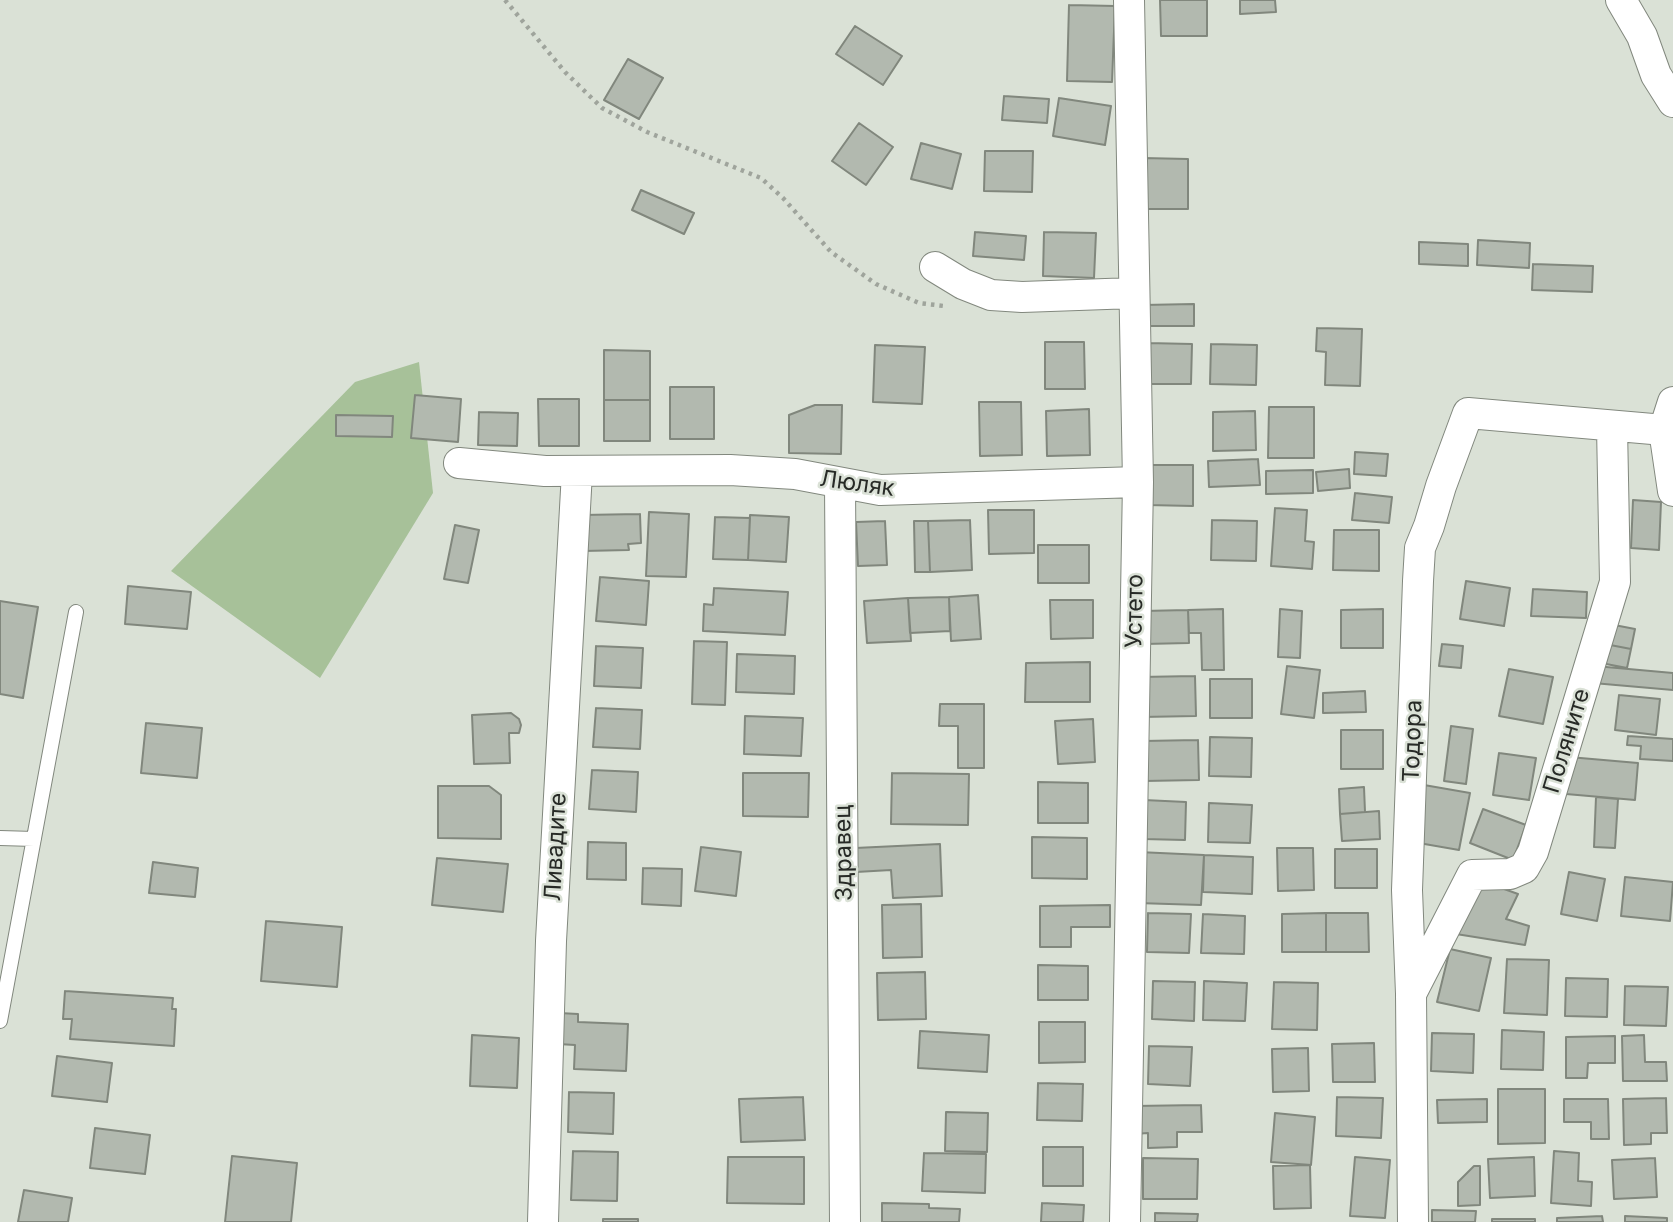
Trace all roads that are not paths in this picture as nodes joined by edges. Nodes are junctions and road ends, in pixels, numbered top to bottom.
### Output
1 (1129, 0) edge
2 (1621, 0) edge
3 (1673, 103) edge
4 (935, 267) dead end
5 (1134, 293) junction
6 (1673, 402) edge
7 (1612, 427) junction
8 (1664, 430) junction
9 (459, 463) dead end
10 (578, 472) junction
11 (1138, 482) junction
12 (840, 484) junction
13 (1673, 492) edge
14 (76, 612) dead end
15 (0, 838) edge
16 (34, 839) junction
17 (1411, 994) junction
18 (0, 1021) edge
19 (543, 1222) edge
20 (845, 1222) edge
21 (1125, 1222) edge
22 (1413, 1222) edge

1 - 5 street, Устето
2 - 3 street
4 - 5 street
5 - 11 street, Устето
6 - 8 street
7 - 8 street
7 - 17 street, Поляните
7 - 17 street, Тодора
8 - 13 street
9 - 10 street, Люляк
10 - 12 street, Люляк
10 - 19 street, Ливадите
11 - 12 street, Люляк
11 - 21 street, Устето
12 - 20 street, Здравец
14 - 16 lane
15 - 16 lane
16 - 18 lane
17 - 22 street, Тодора

